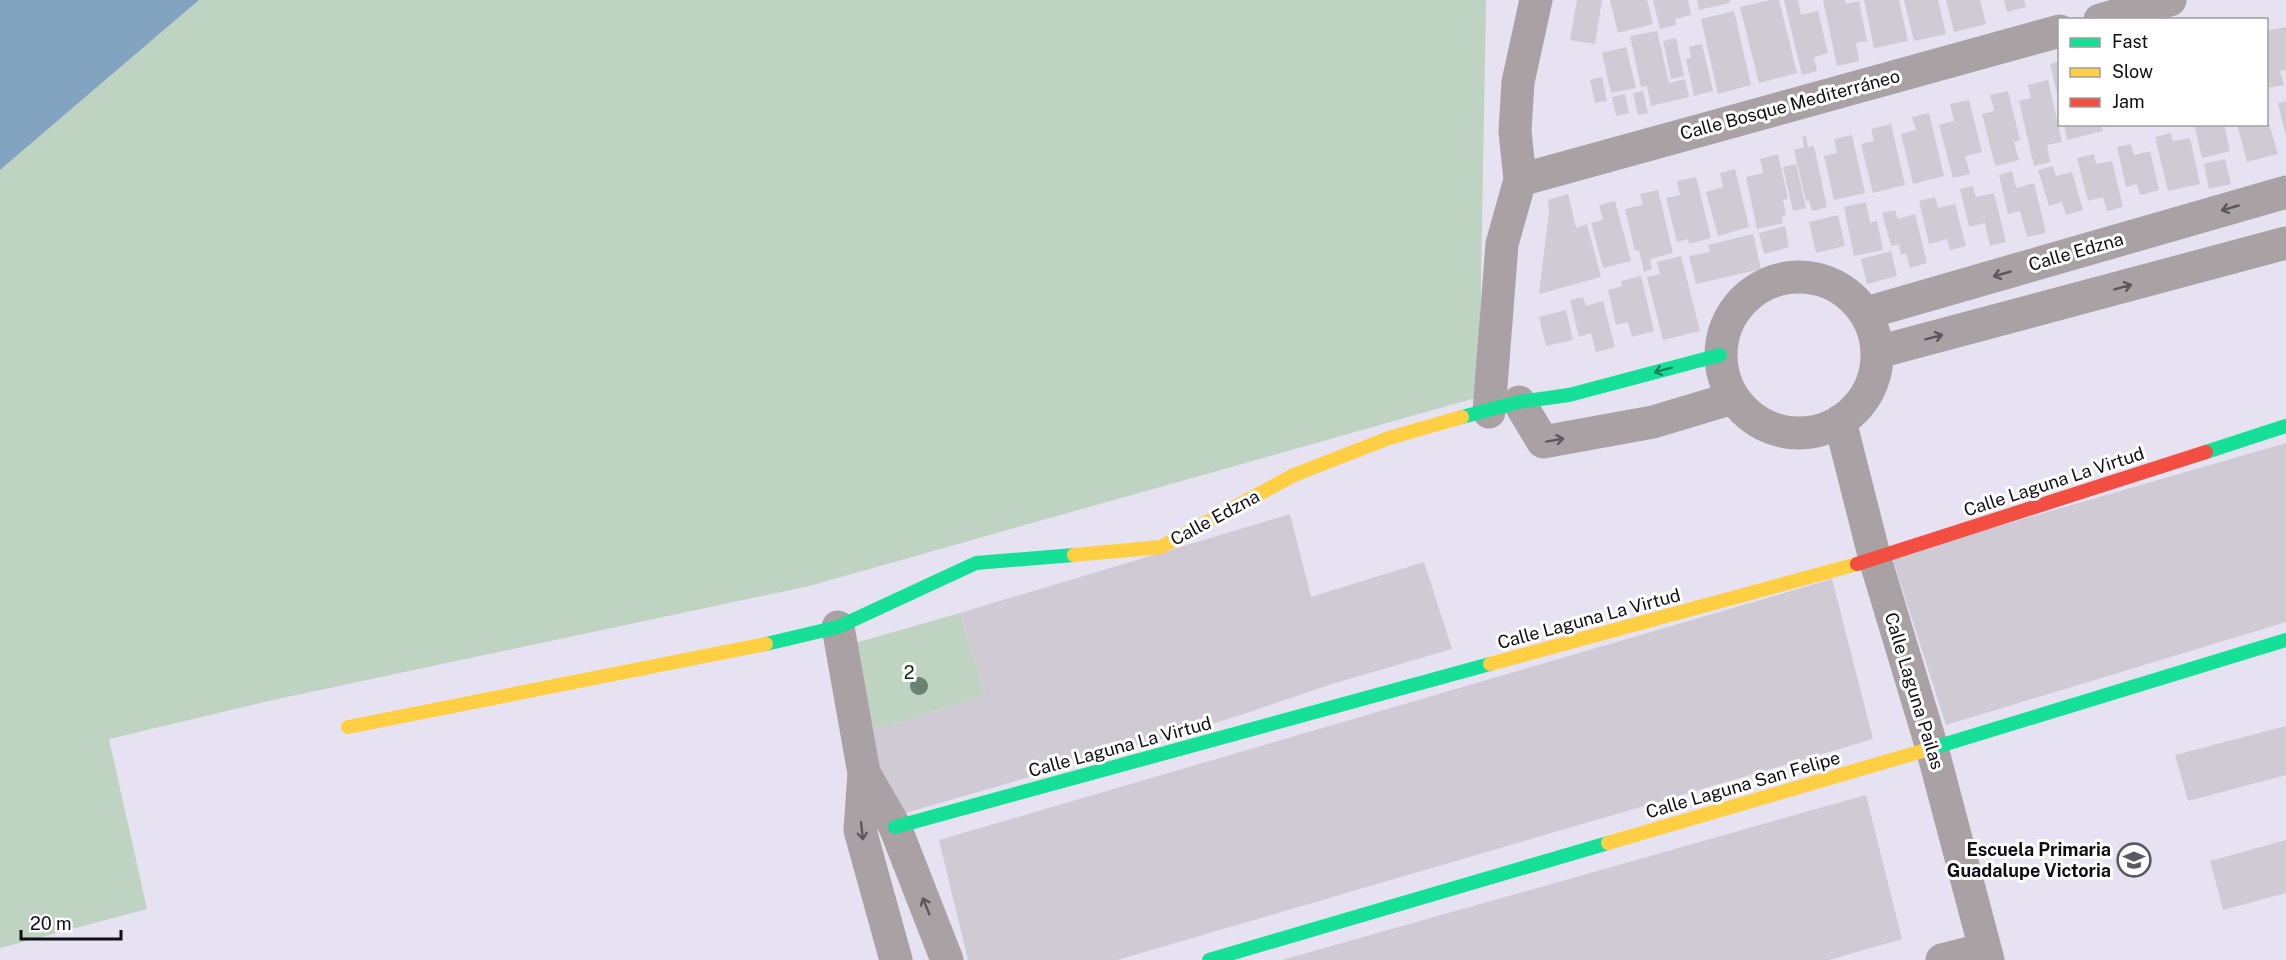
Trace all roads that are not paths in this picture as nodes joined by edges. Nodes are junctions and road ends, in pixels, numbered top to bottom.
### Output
1 (1536, 0) edge
2 (2170, 0) edge
3 (2107, 18) edge
4 (2058, 32) edge
5 (1521, 180) junction
6 (2286, 192) edge
7 (2286, 243) edge
8 (1866, 313) junction
9 (1878, 352) junction
10 (1720, 355) junction
11 (1732, 398) junction
12 (1504, 407) junction
13 (1840, 421) junction
14 (2286, 426) edge
15 (1875, 559) junction
16 (838, 627) junction
17 (2286, 640) edge
18 (348, 727) dead end
19 (1932, 748) junction
20 (864, 773) junction
21 (895, 827) junction
22 (1987, 955) edge
23 (896, 960) edge
24 (947, 960) edge
25 (1209, 960) edge
26 (1942, 960) edge

1 - 5 street
2 - 3 street
4 - 5 street, Calle Bosque Mediterráneo
5 - 12 street
6 -> 8 street, Calle Edzna
9 -> 7 street
8 - 9 street
8 - 10 street
9 - 13 street
10 - 11 street
10 -> 12 street, Calle Edzna
12 -> 11 street
11 - 13 street
12 - 16 street, Calle Edzna
13 - 15 street, Calle Laguna Pailas
14 - 15 street, Calle Laguna La Virtud
15 - 19 street, Calle Laguna Pailas
15 - 21 street, Calle Laguna La Virtud
16 - 18 street, Calle Edzna
16 - 20 street
17 - 19 street, Calle Laguna San Felipe
19 - 22 street, Calle Laguna Pailas
19 - 25 street, Calle Laguna San Felipe
20 - 21 street
20 -> 23 street
24 -> 21 street
22 - 26 street

